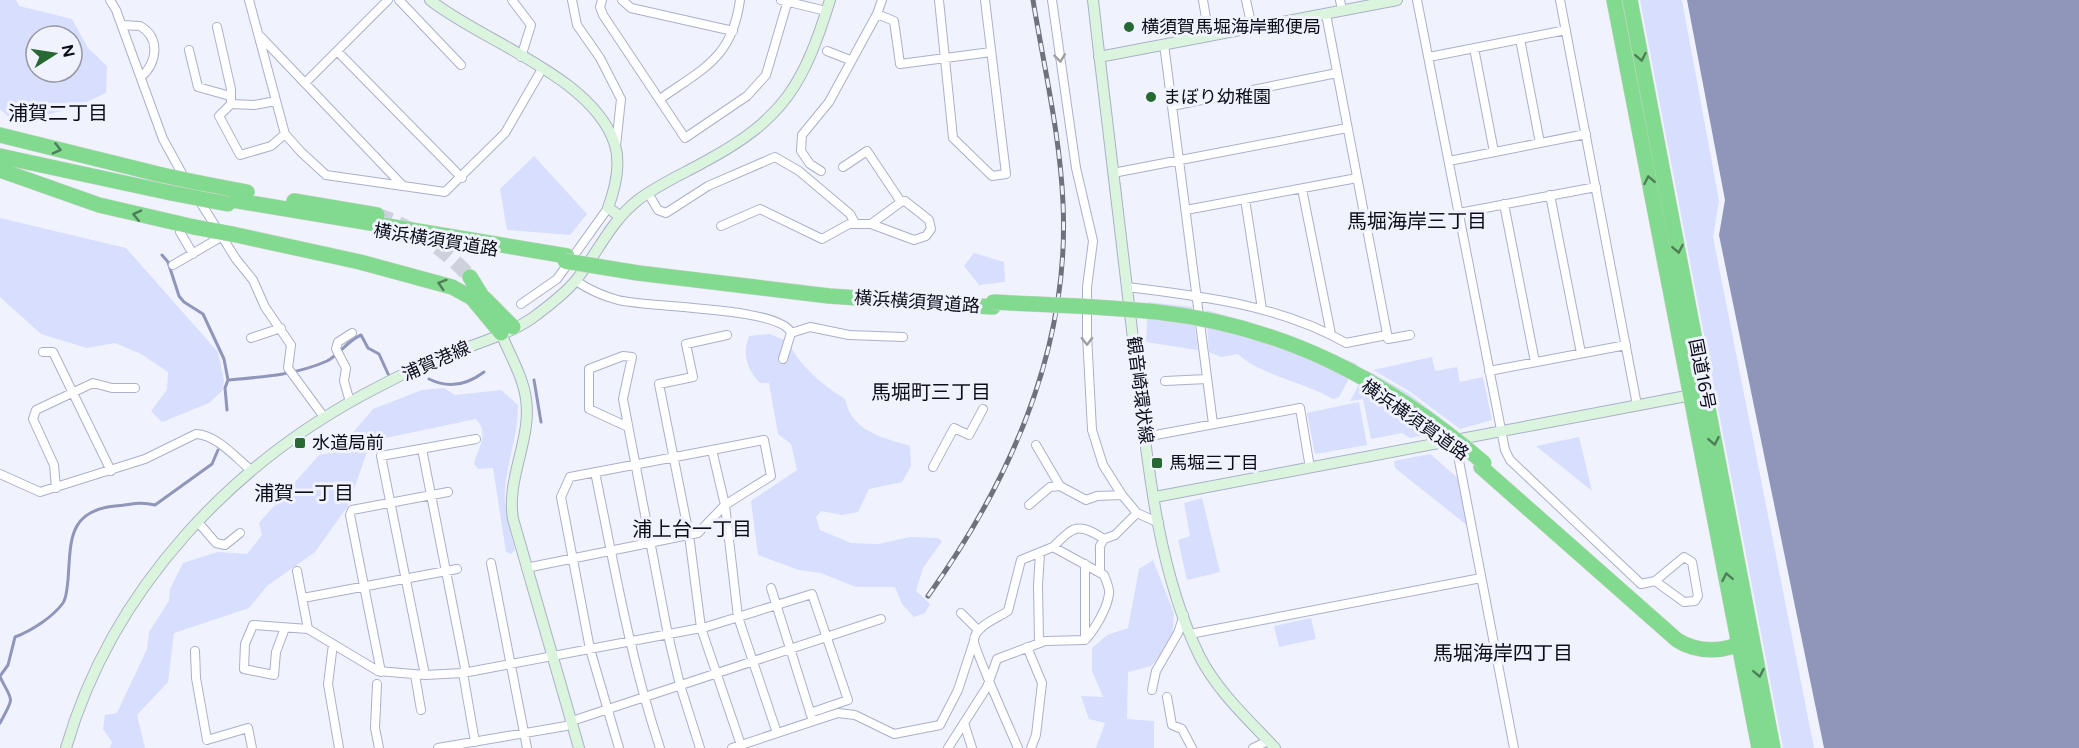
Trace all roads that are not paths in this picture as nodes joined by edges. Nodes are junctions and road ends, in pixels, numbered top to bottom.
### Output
1 (110, 0) edge
2 (249, 0) edge
3 (388, 0) edge
4 (399, 0) edge
5 (430, 0) edge
6 (512, 0) edge
7 (572, 0) edge
8 (602, 0) edge
9 (622, 0) edge
10 (740, 0) edge
11 (882, 0) edge
12 (939, 0) edge
13 (985, 0) edge
14 (1052, 0) edge
15 (1093, 0) edge
16 (1203, 0) edge
17 (1246, 0) edge
18 (1397, 0) edge
19 (1417, 0) edge
20 (1560, 0) edge
21 (1614, 0) edge
22 (1630, 0) edge
23 (785, 1) edge
24 (828, 5) edge
25 (1341, 5) edge
26 (877, 14) junction
27 (1326, 14) junction
28 (122, 25) junction
29 (217, 27) dead end
30 (1252, 28) junction
31 (1566, 30) junction
32 (733, 32) junction
33 (259, 35) junction
34 (1209, 36) junction
35 (1520, 39) junction
36 (1164, 44) junction
37 (1474, 48) junction
38 (189, 50) dead end
39 (337, 51) junction
40 (827, 51) dead end
41 (991, 52) junction
42 (521, 57) junction
43 (1099, 57) junction
44 (1429, 57) junction
45 (945, 58) junction
46 (850, 60) junction
47 (460, 65) dead end
48 (542, 69) junction
49 (1337, 74) junction
50 (141, 77) junction
51 (305, 83) junction
52 (660, 99) junction
53 (230, 100) junction
54 (276, 101) junction
55 (1172, 106) junction
56 (1347, 128) junction
57 (285, 134) junction
58 (1586, 134) junction
59 (0, 135) edge
60 (1540, 143) junction
61 (616, 146) junction
62 (0, 148) edge
63 (1494, 152) junction
64 (0, 156) edge
65 (806, 159) junction
66 (1179, 161) junction
67 (1449, 161) junction
68 (843, 167) dead end
69 (0, 170) edge
70 (799, 171) junction
71 (821, 171) dead end
72 (1113, 173) junction
73 (462, 178) junction
74 (1357, 178) junction
75 (168, 185) junction
76 (404, 186) junction
77 (1596, 187) junction
78 (1302, 189) junction
79 (648, 193) junction
80 (1550, 195) junction
81 (1245, 199) junction
82 (902, 202) junction
83 (1504, 204) junction
84 (608, 208) junction
85 (1186, 210) junction
86 (1459, 213) junction
87 (377, 215) tunnel mouth
88 (620, 216) junction
89 (855, 223) junction
90 (871, 224) junction
91 (722, 226) dead end
92 (187, 229) junction
93 (226, 235) junction
94 (192, 254) junction
95 (173, 265) dead end
96 (470, 277) tunnel mouth
97 (576, 281) junction
98 (1127, 287) junction
99 (1196, 295) junction
100 (521, 304) dead end
101 (1262, 309) junction
102 (281, 328) junction
103 (507, 330) junction
104 (352, 333) dead end
105 (791, 333) junction
106 (1330, 334) junction
107 (727, 335) dead end
108 (1387, 335) junction
109 (1410, 335) dead end
110 (251, 338) dead end
111 (903, 338) dead end
112 (1626, 345) junction
113 (43, 352) dead end
114 (1581, 353) junction
115 (783, 359) dead end
116 (1534, 362) junction
117 (1489, 371) junction
118 (1207, 379) junction
119 (1165, 381) dead end
120 (135, 388) dead end
121 (71, 393) junction
122 (1699, 394) junction
123 (350, 402) junction
124 (1637, 405) junction
125 (983, 409) dead end
126 (324, 417) junction
127 (1213, 424) junction
128 (628, 427) junction
129 (1501, 431) junction
130 (1145, 437) junction
131 (476, 439) dead end
132 (1455, 440) junction
133 (1036, 444) dead end
134 (422, 448) junction
135 (712, 450) junction
136 (674, 457) junction
137 (635, 465) junction
138 (933, 467) dead end
139 (1310, 468) junction
140 (111, 471) junction
141 (252, 471) junction
142 (595, 472) junction
143 (0, 474) edge
144 (1060, 486) junction
145 (56, 488) junction
146 (448, 492) dead end
147 (432, 495) junction
148 (1122, 495) junction
149 (1155, 497) junction
150 (391, 502) junction
151 (725, 505) junction
152 (1029, 505) dead end
153 (1137, 513) junction
154 (197, 521) junction
155 (1159, 523) junction
156 (240, 533) dead end
157 (689, 535) junction
158 (1104, 539) junction
159 (650, 543) junction
160 (1053, 547) junction
161 (611, 551) junction
162 (1040, 553) junction
163 (572, 558) junction
164 (491, 563) dead end
165 (1084, 564) junction
166 (526, 568) junction
167 (457, 569) dead end
168 (1100, 570) junction
169 (297, 571) dead end
170 (446, 571) junction
171 (406, 578) junction
172 (1481, 578) junction
173 (1655, 581) junction
174 (364, 586) junction
175 (771, 588) dead end
176 (303, 598) junction
177 (774, 606) junction
178 (961, 614) dead end
179 (1184, 615) junction
180 (738, 617) junction
181 (881, 619) dead end
182 (285, 627) junction
183 (701, 628) junction
184 (309, 629) junction
185 (978, 630) junction
186 (1190, 634) junction
187 (668, 635) junction
188 (827, 637) junction
189 (1742, 638) junction
190 (1084, 640) junction
191 (974, 641) junction
192 (629, 642) junction
193 (1039, 642) junction
194 (333, 644) junction
195 (1027, 647) junction
196 (590, 649) junction
197 (789, 649) junction
198 (195, 651) dead end
199 (552, 656) junction
200 (752, 661) junction
201 (510, 664) junction
202 (381, 672) junction
203 (716, 673) junction
204 (463, 674) junction
205 (415, 675) junction
206 (425, 675) junction
207 (989, 678) junction
208 (377, 684) dead end
209 (680, 686) junction
210 (1152, 690) dead end
211 (1167, 697) dead end
212 (643, 698) junction
213 (421, 710) dead end
214 (607, 710) junction
215 (812, 717) junction
216 (964, 723) junction
217 (571, 724) junction
218 (777, 733) junction
219 (525, 734) junction
220 (475, 742) junction
221 (490, 744) edge
222 (1271, 744) edge
223 (460, 746) edge
224 (736, 747) edge
225 (66, 748) edge
226 (252, 748) edge
227 (339, 748) edge
228 (379, 748) edge
229 (438, 748) edge
230 (527, 748) edge
231 (579, 748) edge
232 (619, 748) edge
233 (660, 748) edge
234 (700, 748) edge
235 (949, 748) edge
236 (972, 748) edge
237 (1018, 748) edge
238 (1031, 748) edge
239 (1192, 748) edge
240 (1253, 748) edge
241 (1514, 748) edge
242 (1759, 748) edge
243 (1773, 748) edge

1 - 28 street
2 - 33 street
3 - 39 street
4 - 47 street
5 - 42 main road
6 - 42 street
7 - 61 street
8 - 52 street
9 - 32 street
10 - 32 street
11 - 26 street
12 - 45 street
13 - 41 street
14 -> 148 street
15 - 43 main road, 観音崎環状線
16 - 34 street
17 - 30 street
18 - 25 main road
19 - 44 street
20 - 31 street
122 -> 21 highway, 国道16号
22 -> 122 highway, 国道16号
23 - 24 street
23 - 52 street
24 - 79 main road, 浦賀港線
25 - 27 main road
26 - 45 street
26 - 46 street
27 - 30 main road
27 - 49 street
28 - 50 street
28 - 50 street
29 - 53 street
30 - 34 main road
31 - 35 street
31 - 58 street
32 - 52 street
33 - 51 street
33 - 54 street
34 - 36 main road
35 - 37 street
35 - 60 street
36 - 43 main road
36 - 55 street
37 - 44 street
37 - 63 street
38 - 53 street
39 - 51 street
39 - 73 street
40 - 46 street
41 - 45 street
41 - 45 street
42 - 48 main road
43 - 72 main road, 観音崎環状線
44 - 67 street
46 - 65 street
48 - 61 main road
48 - 73 street
49 - 55 street
49 - 56 street
50 - 93 street
51 - 76 street
53 - 54 street
53 - 57 street
54 - 57 street
55 - 66 street
56 - 66 street
56 - 74 street
57 - 76 street
58 - 60 street
58 - 77 street
59 -> 75 highway
60 - 63 street
61 - 84 main road
62 - 75 highway, 横浜横須賀道路
63 - 67 street
64 - 75 highway, 横浜横須賀道路
65 - 70 street
65 - 71 street
66 - 72 street
66 - 85 street
67 - 86 street
68 - 82 street
92 -> 69 highway
70 - 79 street
70 - 89 street
72 - 98 main road, 観音崎環状線
73 - 76 street
74 - 78 street
74 - 108 street
75 - 87 highway, bridge
75 - 189 highway, 横浜横須賀道路, bridge
77 - 80 street
77 - 112 street
78 - 81 street
78 - 106 street
79 - 88 main road, 浦賀港線
80 - 83 street
80 - 114 street
81 - 85 street
81 - 101 street
82 - 90 street
82 - 90 street
83 - 86 street
83 - 116 street
84 - 88 main road
84 - 100 street
85 - 99 street
86 - 117 street
88 - 97 main road, 浦賀港線
89 - 90 street
89 - 91 street
92 - 93 highway, bridge
92 - 94 street
93 - 94 street
93 - 102 street
103 -> 93 highway
94 - 95 street
96 - 103 highway
97 - 103 main road, 浦賀港線
97 - 105 street
98 - 99 street
98 - 130 main road, 観音崎環状線
99 - 101 street
99 - 118 street
101 - 106 street
102 - 110 street
102 - 126 street
103 - 123 main road, 浦賀港線
103 - 166 main road
104 - 123 street
105 - 111 street
105 - 115 street
106 - 108 street
107 - 136 street
108 - 109 street
112 - 114 street
112 - 124 street
113 - 121 street
114 - 116 street
116 - 117 street
117 - 129 street
118 - 119 street
118 - 127 street
120 - 121 street
121 - 140 street
121 - 145 street
122 - 124 main road
122 - 189 highway, 国道16号
123 - 126 main road, 浦賀港線
124 - 129 main road
125 - 138 street
126 - 141 main road, 浦賀港線
127 - 130 street
127 - 139 street
128 - 128 street
128 - 137 street
129 - 132 main road
129 - 173 street
130 - 149 main road, 観音崎環状線
131 - 134 street
132 - 139 main road
132 - 172 street
133 - 144 street
134 - 147 street
134 - 150 street
135 - 136 street
135 - 151 street
135 - 151 street
136 - 137 street
136 - 157 street
137 - 142 street
137 - 159 street
139 - 149 main road
140 - 141 street
140 - 145 street
141 - 154 main road, 浦賀港線
142 - 161 street
142 - 163 street
143 - 145 street
144 - 148 street
144 - 152 street
146 - 147 street
147 - 150 street
147 - 170 street
148 - 153 street
149 - 155 main road, 観音崎環状線
150 - 171 street
150 - 174 street
151 - 157 street
151 - 180 street
153 - 155 street
153 - 158 street
154 - 156 street
154 - 225 main road, 浦賀港線
155 - 179 main road, 観音崎環状線
157 - 159 street
157 - 183 street
158 - 160 street
158 - 168 street
159 - 161 street
159 - 187 street
160 - 162 street
160 - 165 street
161 - 163 street
161 - 192 street
162 - 185 street
162 - 193 street
163 - 166 street
163 - 196 street
164 - 201 street
165 - 168 street
165 - 190 street
166 - 199 main road
167 - 170 street
168 - 190 street
169 - 176 street
170 - 171 street
170 - 204 street
171 - 174 street
171 - 206 street
172 - 186 street
172 - 241 street
173 - 173 street
174 - 176 street
174 - 202 street
175 - 177 street
176 - 184 street
177 - 180 street
177 - 188 street
177 - 197 street
178 - 185 street
179 - 186 main road, 観音崎環状線
179 - 210 street
180 - 183 street
180 - 200 street
181 - 188 street
182 - 182 street
182 - 184 street
183 - 187 street
183 - 203 street
184 - 194 street
185 - 191 street
186 - 222 main road, 観音崎環状線
187 - 192 street
187 - 209 street
188 - 197 street
188 - 215 street
189 - 242 highway, 国道16号
189 -> 243 highway, 国道16号
190 - 193 street
191 - 207 street
191 - 215 street
192 - 196 street
192 - 212 street
193 - 195 street
194 - 202 street
194 - 227 street
195 - 207 street
195 - 238 street
196 - 199 street
196 - 214 street
197 - 200 street
197 - 215 street
198 - 226 street
199 - 201 street
199 - 217 main road
200 - 203 street
200 - 218 street
201 - 204 street
201 - 219 street
202 - 205 street
203 - 209 street
203 - 224 street
204 - 206 street
204 - 220 street
205 - 206 street
205 - 213 street
207 - 216 street
207 - 237 street
208 - 228 street
209 - 212 street
209 - 234 street
211 - 239 street
212 - 214 street
212 - 233 street
214 - 217 street
214 - 232 street
215 - 218 street
216 - 235 street
216 - 236 street
217 - 219 street
217 - 231 main road
218 - 224 street
219 - 221 street
219 - 230 street
220 - 221 street
220 - 223 street
222 - 240 street
223 - 229 street

